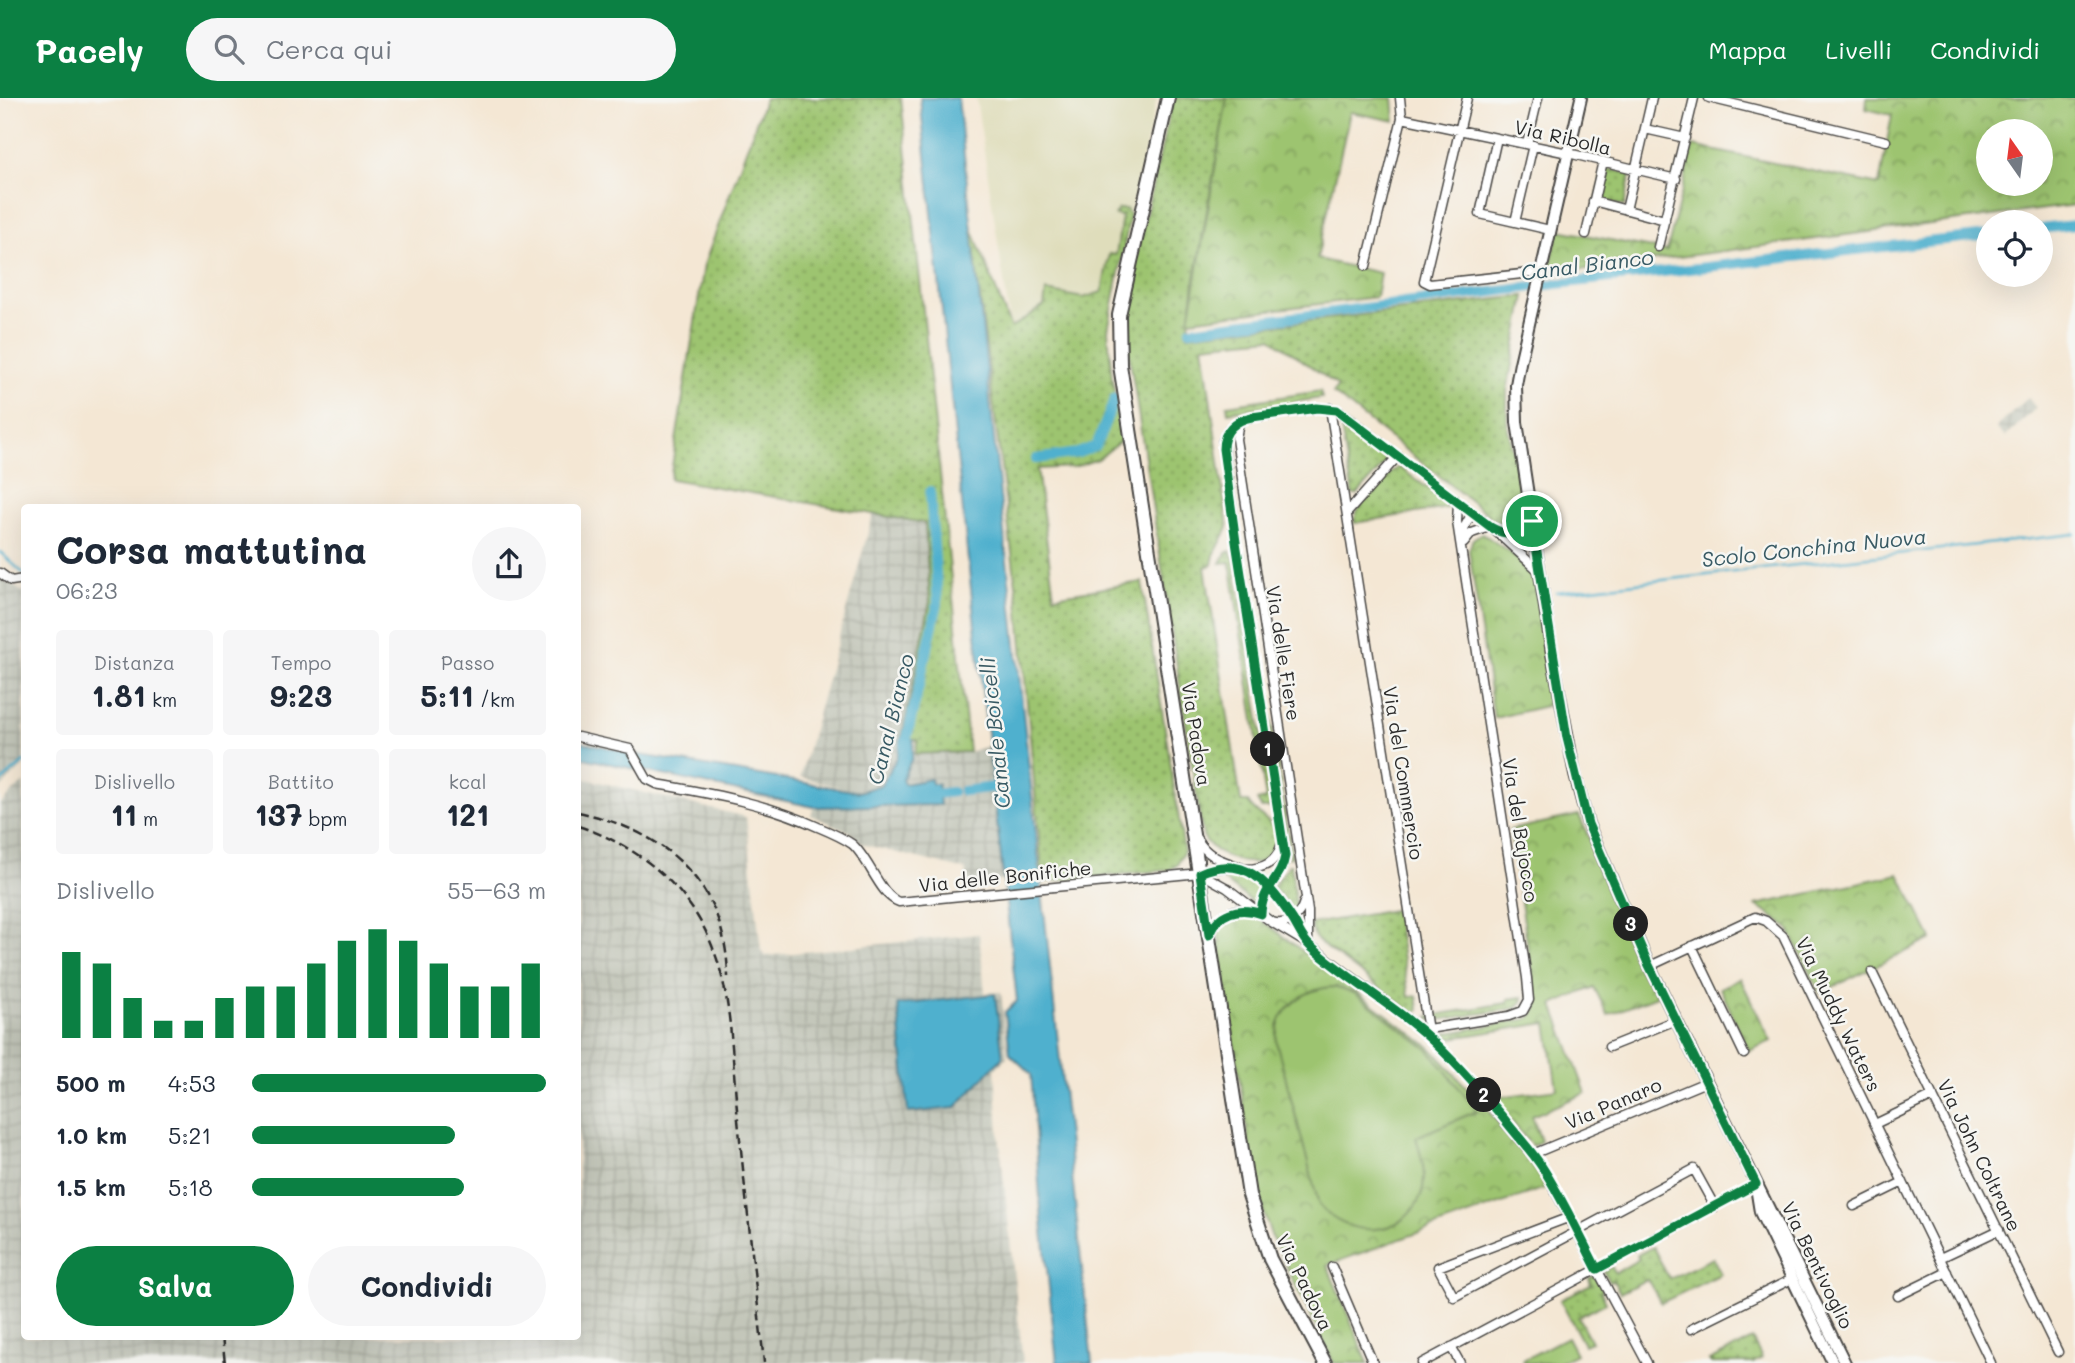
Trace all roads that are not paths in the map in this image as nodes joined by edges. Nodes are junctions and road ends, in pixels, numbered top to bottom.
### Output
1 (1168, 98) edge
2 (1400, 98) edge
3 (1467, 98) edge
4 (1538, 98) edge
5 (1581, 98) edge
6 (1652, 98) edge
7 (1694, 98) edge
8 (1709, 98) edge
9 (1744, 102) edge
10 (1402, 118) junction
11 (1645, 129) junction
12 (1460, 130) junction
13 (1496, 138) junction
14 (1685, 138) junction
15 (1886, 141) dead end
16 (1530, 145) junction
17 (1568, 153) junction
18 (1603, 161) junction
19 (1635, 169) junction
20 (1676, 179) junction
21 (1594, 201) junction
22 (1626, 210) junction
23 (1665, 220) junction
24 (1515, 222) junction
25 (1550, 230) junction
26 (1586, 234) dead end
27 (1658, 247) dead end
28 (1366, 266) dead end
29 (1540, 273) junction
30 (1330, 408) junction
31 (1239, 421) junction
32 (1398, 456) junction
33 (1458, 503) junction
34 (1347, 513) junction
35 (1472, 513) junction
36 (1532, 521) junction
37 (1490, 528) junction
38 (1518, 533) junction
39 (1251, 540) junction
40 (1236, 542) junction
41 (1535, 543) junction
42 (1463, 545) junction
43 (1515, 549) junction
44 (1463, 556) junction
45 (0, 573) edge
46 (1540, 573) junction
47 (21, 580) edge
48 (581, 738) edge
49 (1194, 834) junction
50 (1282, 839) junction
51 (1235, 866) junction
52 (1245, 869) junction
53 (1200, 873) junction
54 (1269, 888) junction
55 (1306, 896) junction
56 (1261, 914) junction
57 (1293, 919) junction
58 (1270, 921) junction
59 (1209, 935) junction
60 (1308, 944) junction
61 (1692, 946) junction
62 (1650, 966) junction
63 (1872, 972) dead end
64 (1676, 1020) junction
65 (1428, 1033) junction
66 (1609, 1047) dead end
67 (1744, 1054) dead end
68 (1706, 1082) junction
69 (1933, 1096) junction
70 (1875, 1124) junction
71 (1533, 1154) junction
72 (1903, 1182) junction
73 (1756, 1184) junction
74 (1714, 1206) junction
75 (1854, 1206) dead end
76 (1570, 1217) junction
77 (1999, 1230) junction
78 (1577, 1231) junction
79 (1940, 1258) junction
80 (1332, 1267) dead end
81 (1597, 1269) junction
82 (1947, 1272) junction
83 (1792, 1279) junction
84 (1898, 1296) dead end
85 (1691, 1329) dead end
86 (1451, 1347) junction
87 (1840, 1352) junction
88 (2058, 1352) dead end
89 (1325, 1363) edge
90 (1373, 1363) edge
91 (1422, 1363) edge
92 (1460, 1363) edge
93 (1647, 1363) edge
94 (1834, 1363) edge
95 (1846, 1363) edge
96 (1991, 1363) edge

1 - 49 main road, Via Padova
2 - 10 street
3 - 12 street
4 - 16 street
5 - 17 street, Via Bentivoglio
6 - 11 street
7 - 14 street
8 - 9 street
9 - 15 street
10 - 12 street, Via Ribolla
10 - 28 street
11 - 14 street
11 - 19 street
12 - 13 street, Via Ribolla
12 - 29 street
13 - 16 street, Via Ribolla
13 - 24 street
14 - 20 street
16 - 17 street, Via Ribolla
16 - 24 street
17 - 18 street, Via Ribolla
17 - 25 street, Via Bentivoglio
18 - 19 street, Via Ribolla
18 - 21 street
19 - 20 street, Via Ribolla
19 - 22 street
20 - 23 street
21 - 22 street
21 - 26 street
22 - 23 street
23 - 27 street
24 - 25 street
25 - 29 street, Via Bentivoglio
29 - 36 street, Via Bentivoglio
30 - 31 street
30 - 32 street
30 - 34 street, Via del Commercio
31 - 39 street, Via delle Fiere
31 - 40 street, Via delle Fiere
32 - 33 street
32 - 34 street
33 - 35 street
33 - 44 street, Via del Bajocco
34 - 65 street, Via del Commercio
35 - 37 street
35 - 42 street, Via del Bajocco
36 - 38 street
36 - 41 street, Via Bentivoglio
37 - 38 street
37 - 42 street
37 - 43 street
38 - 41 street
39 - 40 street
39 - 55 street, Via delle Fiere
40 - 50 street, Via delle Fiere
41 - 43 street
41 - 46 street, Via Bentivoglio
42 - 44 street, Via del Bajocco
43 - 46 street
44 - 65 street, Via del Bajocco
45 - 47 street
46 - 62 street, Via Bentivoglio
48 - 53 street, Via delle Bonifiche
49 - 51 street
49 - 53 main road, Via Padova
50 - 52 street
50 - 54 street, Via delle Fiere
51 - 52 street
51 - 53 street, Via delle Bonifiche
52 - 54 street
53 - 56 street
53 - 59 main road, Via Padova
54 - 56 street, Via delle Fiere
54 - 57 street
55 - 57 street
55 - 60 street, Via delle Fiere
56 - 58 street
56 - 59 street
57 - 58 street
57 - 60 street
58 - 60 street
59 - 89 main road, Via Padova
60 - 65 street
61 - 62 street, Via Muddy Waters
61 - 67 street
61 - 70 street, Via Muddy Waters
62 - 64 street, Via Bentivoglio
63 - 69 street, Via John Coltrane
64 - 66 street
64 - 68 street, Via Bentivoglio
65 - 71 street
68 - 71 street, Via Panaro
68 - 73 street, Via Bentivoglio
69 - 70 street
69 - 77 street, Via John Coltrane
70 - 72 street, Via Muddy Waters
71 - 76 street
72 - 75 street
72 - 79 street, Via Muddy Waters
73 - 74 street
73 - 83 street, Via Bentivoglio
73 - 87 street, Via Bentivoglio
74 - 78 street
74 - 81 street
76 - 78 street
76 - 78 street
77 - 79 street
77 - 88 street, Via John Coltrane
78 - 81 street
79 - 82 street, Via Muddy Waters
80 - 90 street, Via Padova
81 - 86 street
81 - 93 street
82 - 84 street
82 - 96 street, Via Muddy Waters
83 - 85 street
83 - 94 street, Via Bentivoglio
86 - 91 street
86 - 92 street
87 - 94 street
87 - 95 street, Via Bentivoglio

